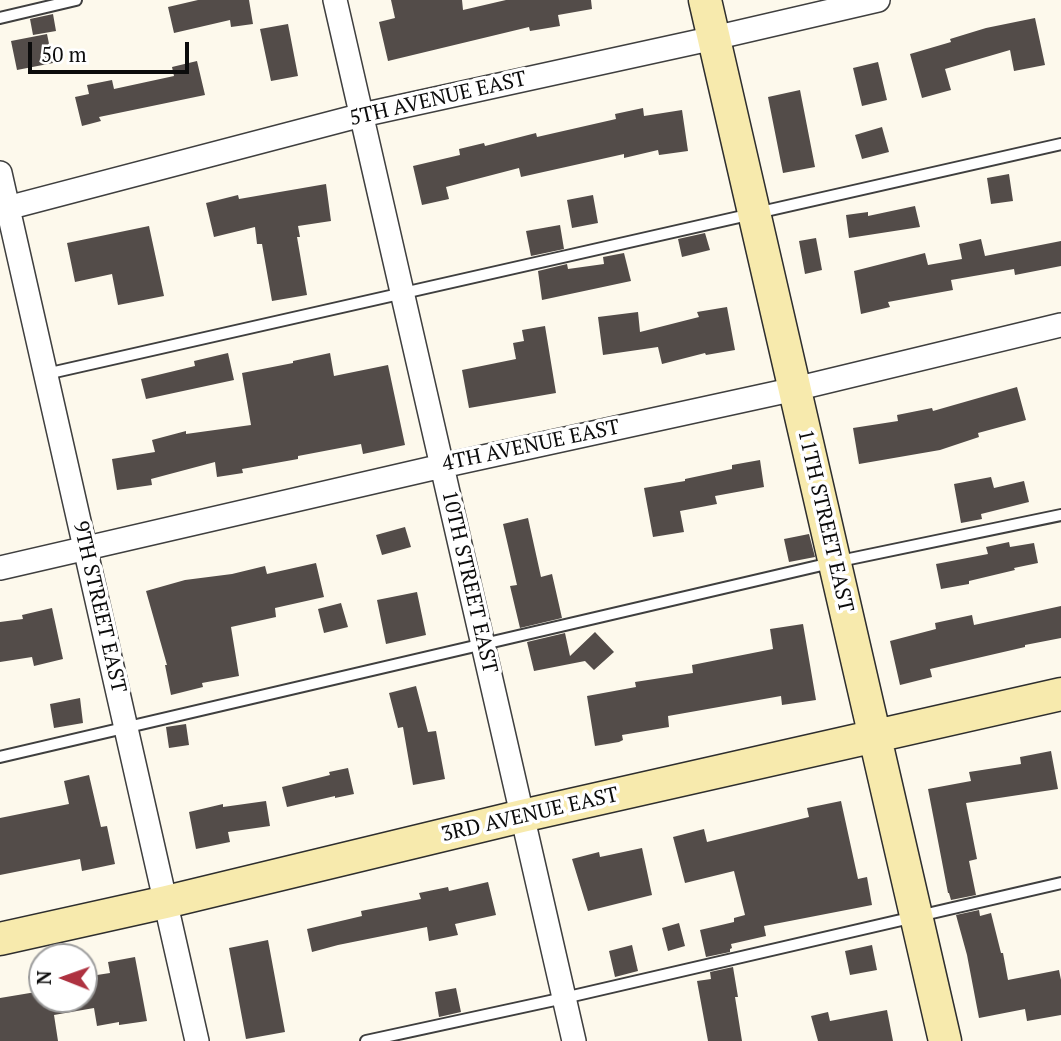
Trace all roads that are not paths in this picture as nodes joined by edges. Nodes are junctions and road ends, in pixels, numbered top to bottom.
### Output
1 (76, 0) edge
2 (335, 0) edge
3 (705, 0) edge
4 (878, 0) edge
5 (0, 18) edge
6 (714, 38) junction
7 (362, 115) junction
8 (1061, 144) edge
9 (0, 173) edge
10 (4, 209) edge
11 (754, 212) junction
12 (403, 294) junction
13 (1061, 325) edge
14 (46, 374) junction
15 (795, 389) junction
16 (442, 466) junction
17 (1061, 515) edge
18 (85, 548) junction
19 (835, 562) junction
20 (0, 568) edge
21 (483, 645) junction
22 (1061, 694) edge
23 (126, 728) junction
24 (875, 735) junction
25 (0, 757) edge
26 (522, 816) junction
27 (1061, 883) edge
28 (166, 902) junction
29 (916, 915) junction
30 (0, 939) edge
31 (564, 998) junction
32 (197, 1041) edge
33 (366, 1041) edge
34 (574, 1041) edge
35 (945, 1041) edge

1 - 5 lane
2 - 7 street, 10TH STREET EAST
3 - 6 street, 11TH STREET EAST
4 - 6 street, 5TH AVENUE EAST
6 - 7 street, 5TH AVENUE EAST
6 - 11 street, 11TH STREET EAST
7 - 10 street, 5TH AVENUE EAST
7 - 12 street, 10TH STREET EAST
8 - 11 lane
9 - 10 street, 9TH STREET EAST
10 - 14 street, 9TH STREET EAST
11 - 12 lane
11 - 15 street, 11TH STREET EAST
12 - 14 lane
12 - 16 street, 10TH STREET EAST
13 - 15 street, 4TH AVENUE EAST
14 - 18 street, 9TH STREET EAST
15 - 16 street, 4TH AVENUE EAST
15 - 19 street, 11TH STREET EAST
16 - 18 street, 4TH AVENUE EAST
16 - 21 street, 10TH STREET EAST
17 - 19 lane
18 - 20 street, 4TH AVENUE EAST
18 - 23 street, 9TH STREET EAST
19 - 21 lane
19 - 24 street, 11TH STREET EAST
21 - 23 lane
21 - 26 street, 10TH STREET EAST
22 - 24 street, 3RD AVENUE EAST
23 - 25 lane
23 - 28 street, 9TH STREET EAST
24 - 26 street, 3RD AVENUE EAST
24 - 29 street, 11TH STREET EAST
26 - 28 street, 3RD AVENUE EAST
26 - 31 street, 10TH STREET EAST
27 - 29 lane
28 - 30 street, 3RD AVENUE EAST
28 - 32 street, 9TH STREET EAST
29 - 31 lane
29 - 35 street, 11TH STREET EAST
31 - 33 lane
31 - 34 street, 10TH STREET EAST

